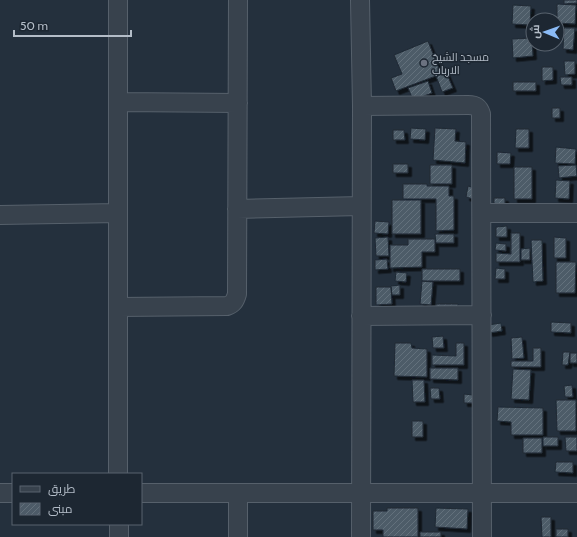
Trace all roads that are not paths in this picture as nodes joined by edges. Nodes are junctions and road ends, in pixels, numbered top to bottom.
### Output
1 (118, 0) edge
2 (238, 0) edge
3 (360, 0) edge
4 (118, 102) junction
5 (238, 103) junction
6 (362, 106) junction
7 (361, 206) junction
8 (237, 209) junction
9 (118, 213) junction
10 (482, 213) junction
11 (577, 213) edge
12 (0, 214) edge
13 (118, 307) junction
14 (482, 314) junction
15 (361, 316) junction
16 (118, 473) edge
17 (0, 492) edge
18 (12, 492) edge
19 (142, 493) edge
20 (238, 493) junction
21 (361, 493) junction
22 (482, 493) junction
23 (577, 493) edge
24 (118, 525) edge
25 (118, 537) edge
26 (238, 537) edge
27 (361, 537) edge
28 (482, 537) edge

1 - 4 street
2 - 5 street
3 - 6 street
4 - 5 street
4 - 9 street
5 - 8 street
6 - 7 street
6 - 10 street
7 - 8 street
7 - 15 street
8 - 13 street
9 - 12 street
9 - 13 street
10 - 11 street
10 - 14 street
13 - 16 street
14 - 15 street
14 - 22 street
15 - 21 street
17 - 18 street
19 - 20 street
20 - 21 street
20 - 26 street
21 - 22 street
21 - 27 street
22 - 23 street
22 - 28 street
24 - 25 street

